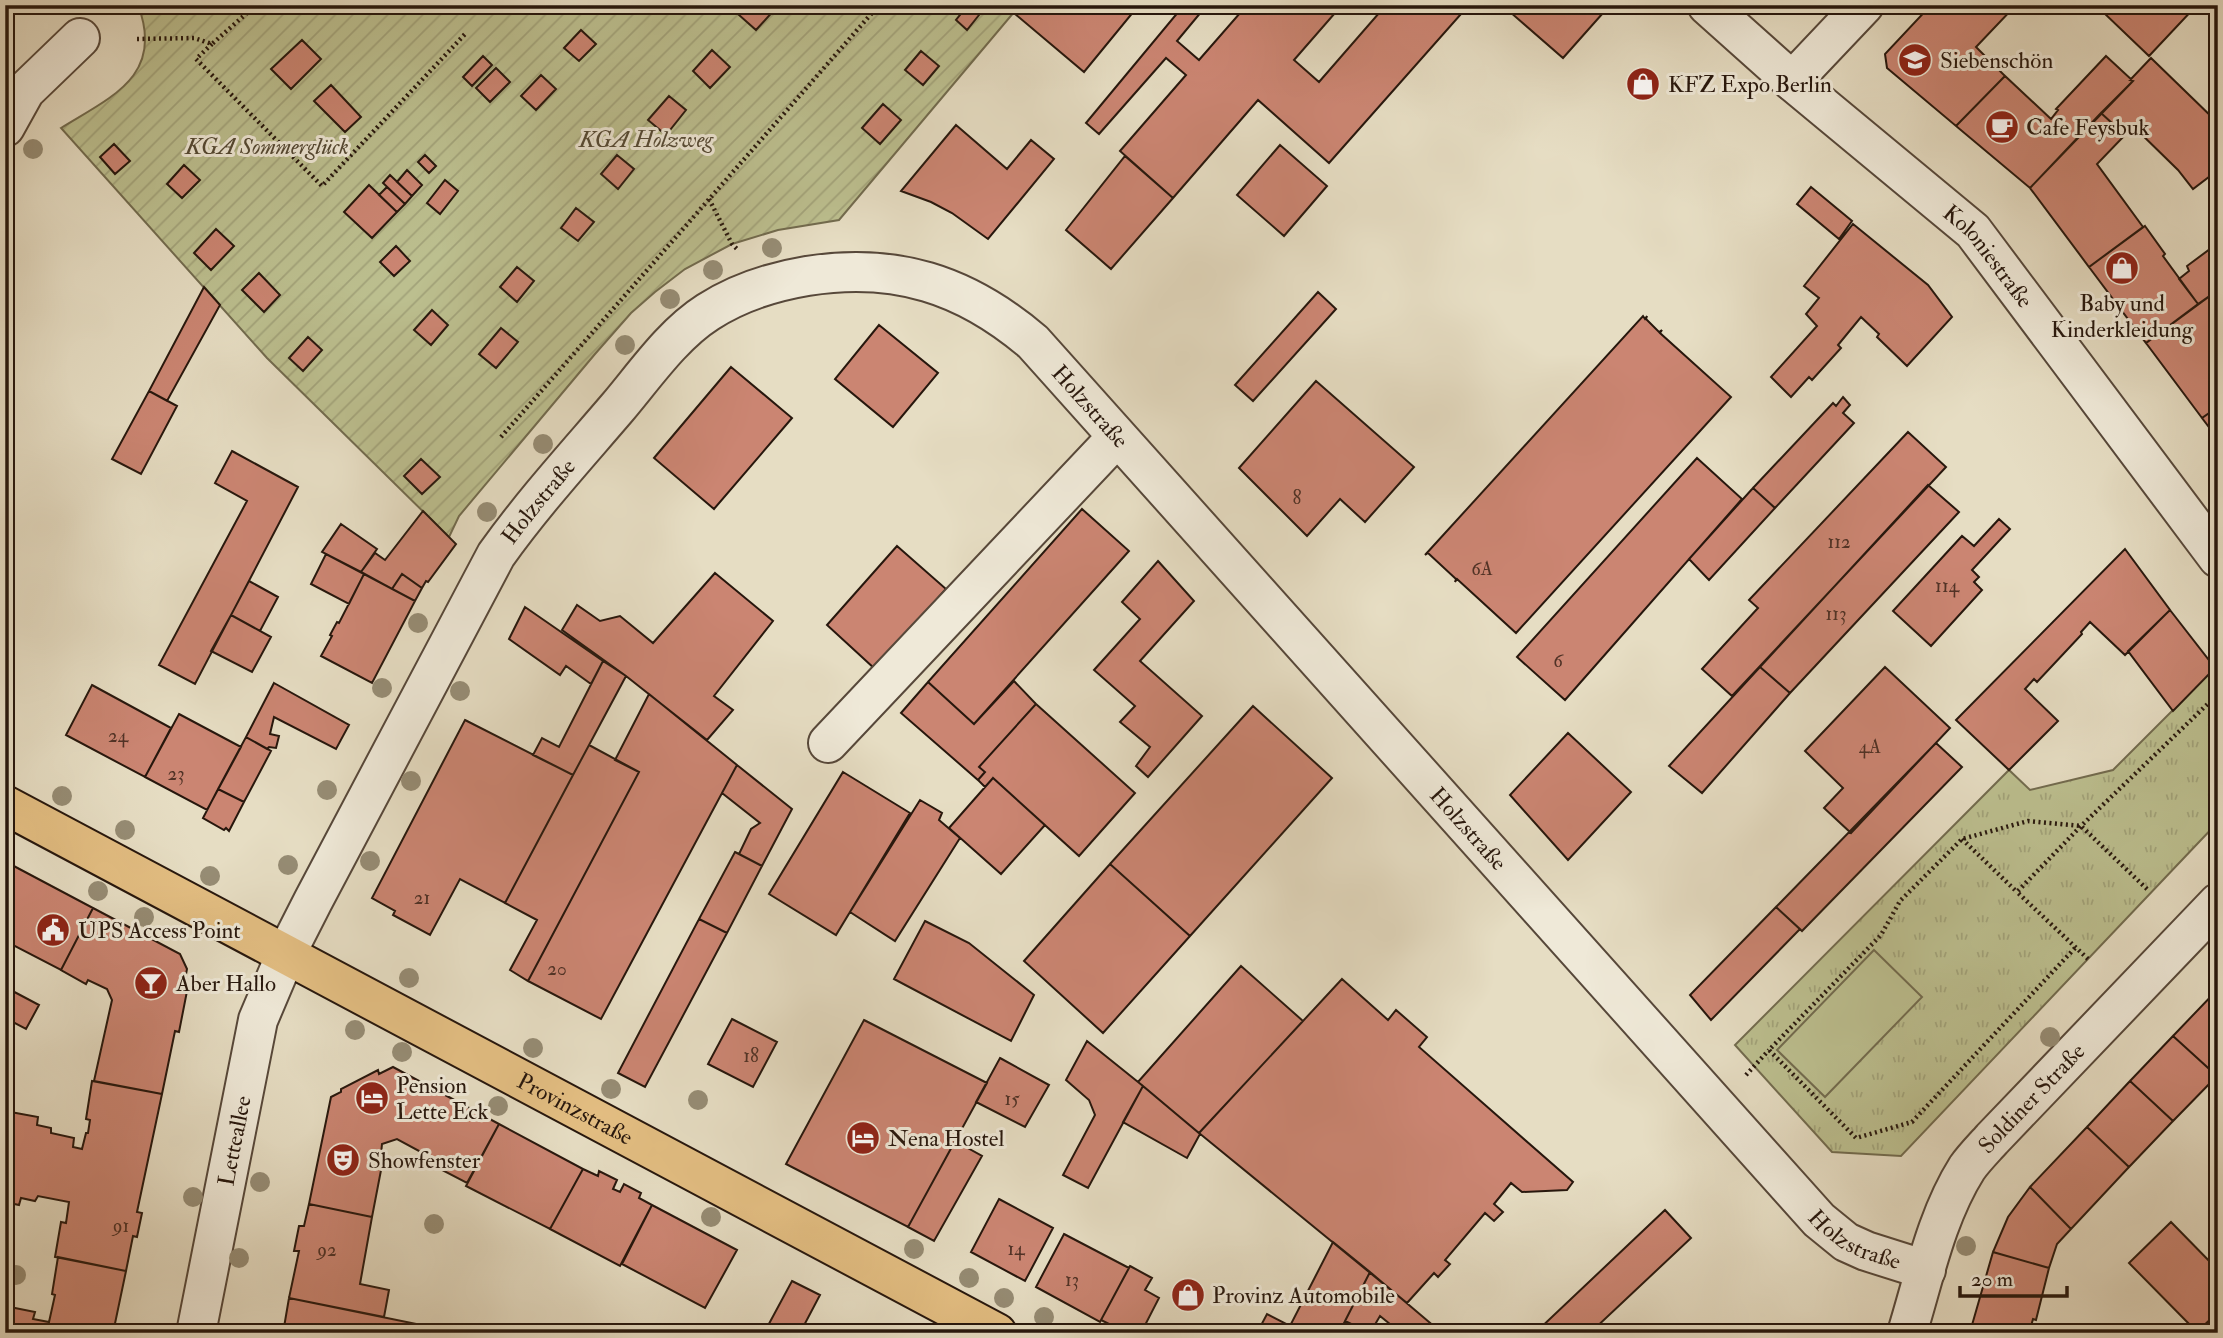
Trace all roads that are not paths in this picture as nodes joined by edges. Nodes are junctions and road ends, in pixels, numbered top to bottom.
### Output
1 (1707, 5) edge
2 (1864, 5) edge
3 (80, 38) dead end
4 (1792, 81) junction
5 (5, 127) edge
6 (1117, 436) junction
7 (2218, 558) edge
8 (828, 743) dead end
9 (5, 805) edge
10 (2218, 903) edge
11 (286, 954) junction
12 (1926, 1270) junction
13 (196, 1333) edge
14 (997, 1333) edge
15 (1907, 1333) edge

1 - 4 street, Koloniestraße
2 - 4 street
3 - 5 street
4 - 7 street, Koloniestraße
6 - 8 street
6 - 11 street, Holzstraße
6 - 12 street, Holzstraße
9 - 11 main road, Provinzstraße
10 - 12 street, Soldiner Straße
11 - 13 street, Letteallee
11 - 14 main road, Provinzstraße
12 - 15 street, Soldiner Straße

